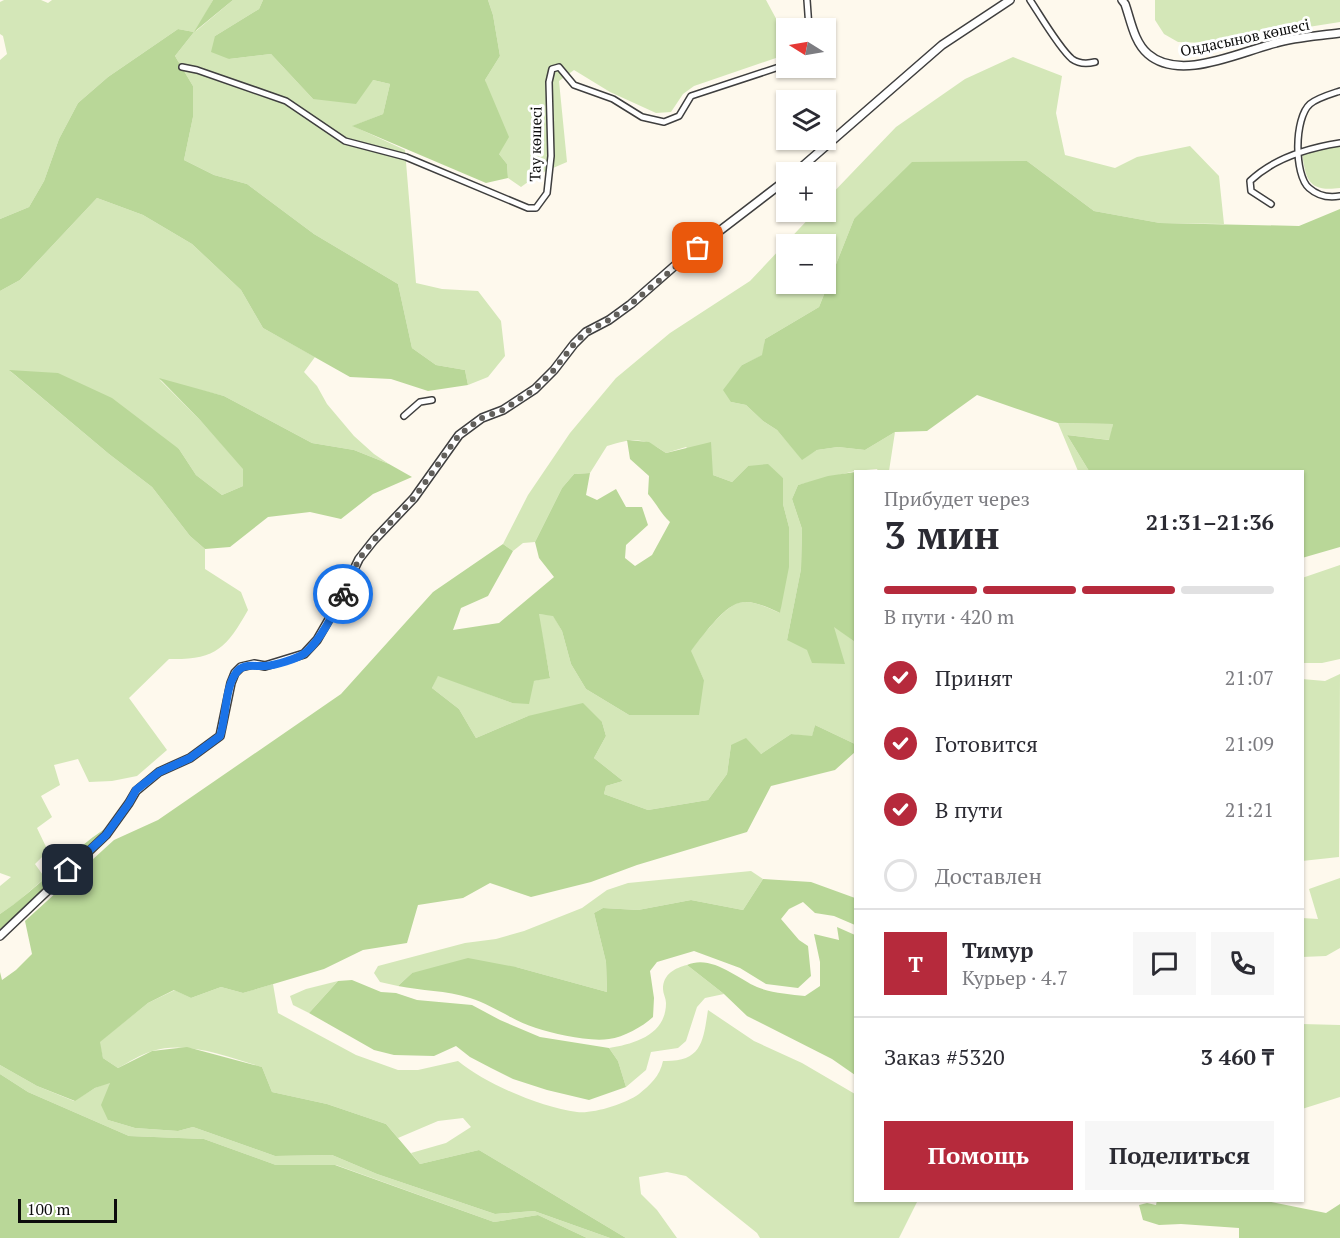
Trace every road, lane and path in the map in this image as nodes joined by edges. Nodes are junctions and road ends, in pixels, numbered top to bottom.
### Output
1 (807, 0) edge
2 (1010, 0) edge
3 (1030, 0) edge
4 (1122, 0) edge
5 (808, 18) edge
6 (1340, 33) edge
7 (1095, 62) dead end
8 (182, 67) dead end
9 (776, 68) edge
10 (1340, 91) edge
11 (1340, 143) edge
12 (1299, 153) junction
13 (807, 162) edge
14 (776, 188) edge
15 (1340, 196) edge
16 (1271, 204) dead end
17 (432, 400) dead end
18 (404, 416) dead end
19 (0, 936) edge

1 - 5 street
2 - 13 street
3 - 7 street
4 - 6 street, Оңдасынов көшесі
8 - 9 street, Тау көшесі
10 - 12 street
11 - 12 street
12 - 15 street
12 - 16 street
14 - 19 street
17 - 18 street

